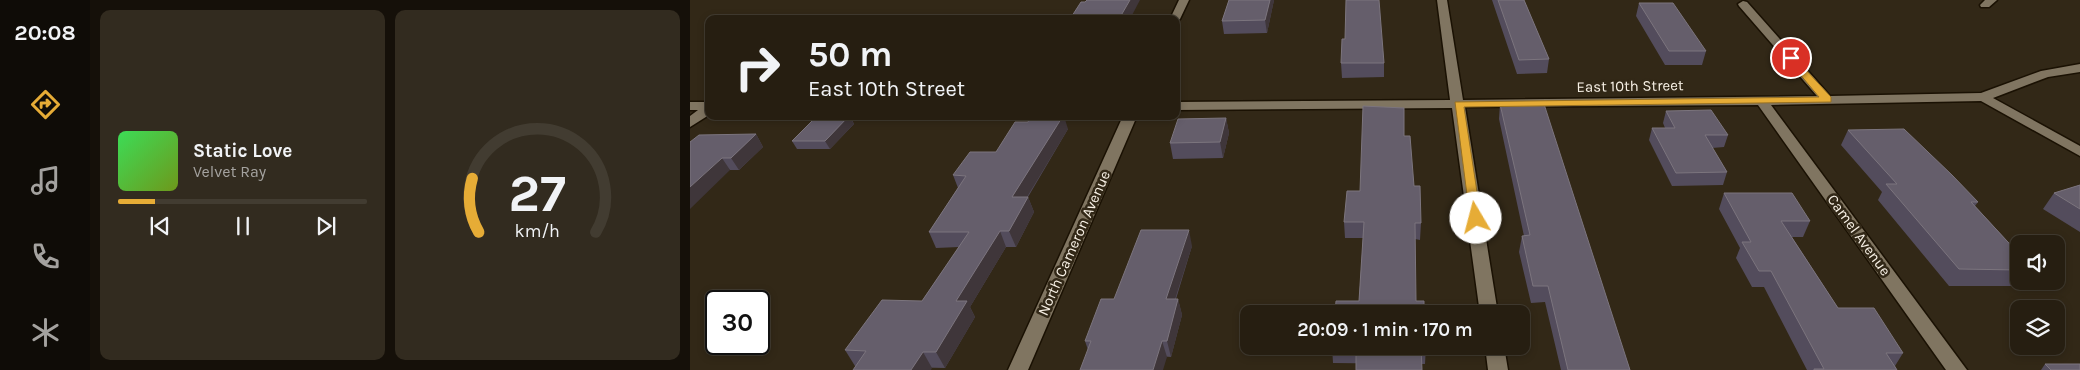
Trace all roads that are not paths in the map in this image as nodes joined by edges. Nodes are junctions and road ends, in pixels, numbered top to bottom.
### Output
1 (1184, 0) edge
2 (1442, 0) edge
3 (1743, 4) dead end
4 (1177, 15) edge
5 (2080, 68) edge
6 (1983, 97) junction
7 (1827, 100) junction
8 (1762, 101) junction
9 (1459, 104) junction
10 (690, 106) edge
11 (1180, 106) edge
12 (705, 107) edge
13 (705, 110) edge
14 (1128, 120) edge
15 (690, 123) edge
16 (2080, 152) edge
17 (1489, 305) edge
18 (1496, 355) edge
19 (1018, 370) edge
20 (1498, 370) edge
21 (1957, 370) edge

1 - 4 street
2 - 9 street
3 - 7 street
5 - 6 street, East 10th Street
6 - 7 street, East 10th Street
6 - 16 street
7 - 8 street, East 10th Street
8 - 9 street, East 10th Street
8 - 21 street, Camel Avenue
9 - 11 street, East 10th Street
9 - 17 street
10 - 12 street
13 - 15 street
14 - 19 street, North Cameron Avenue
18 - 20 street

